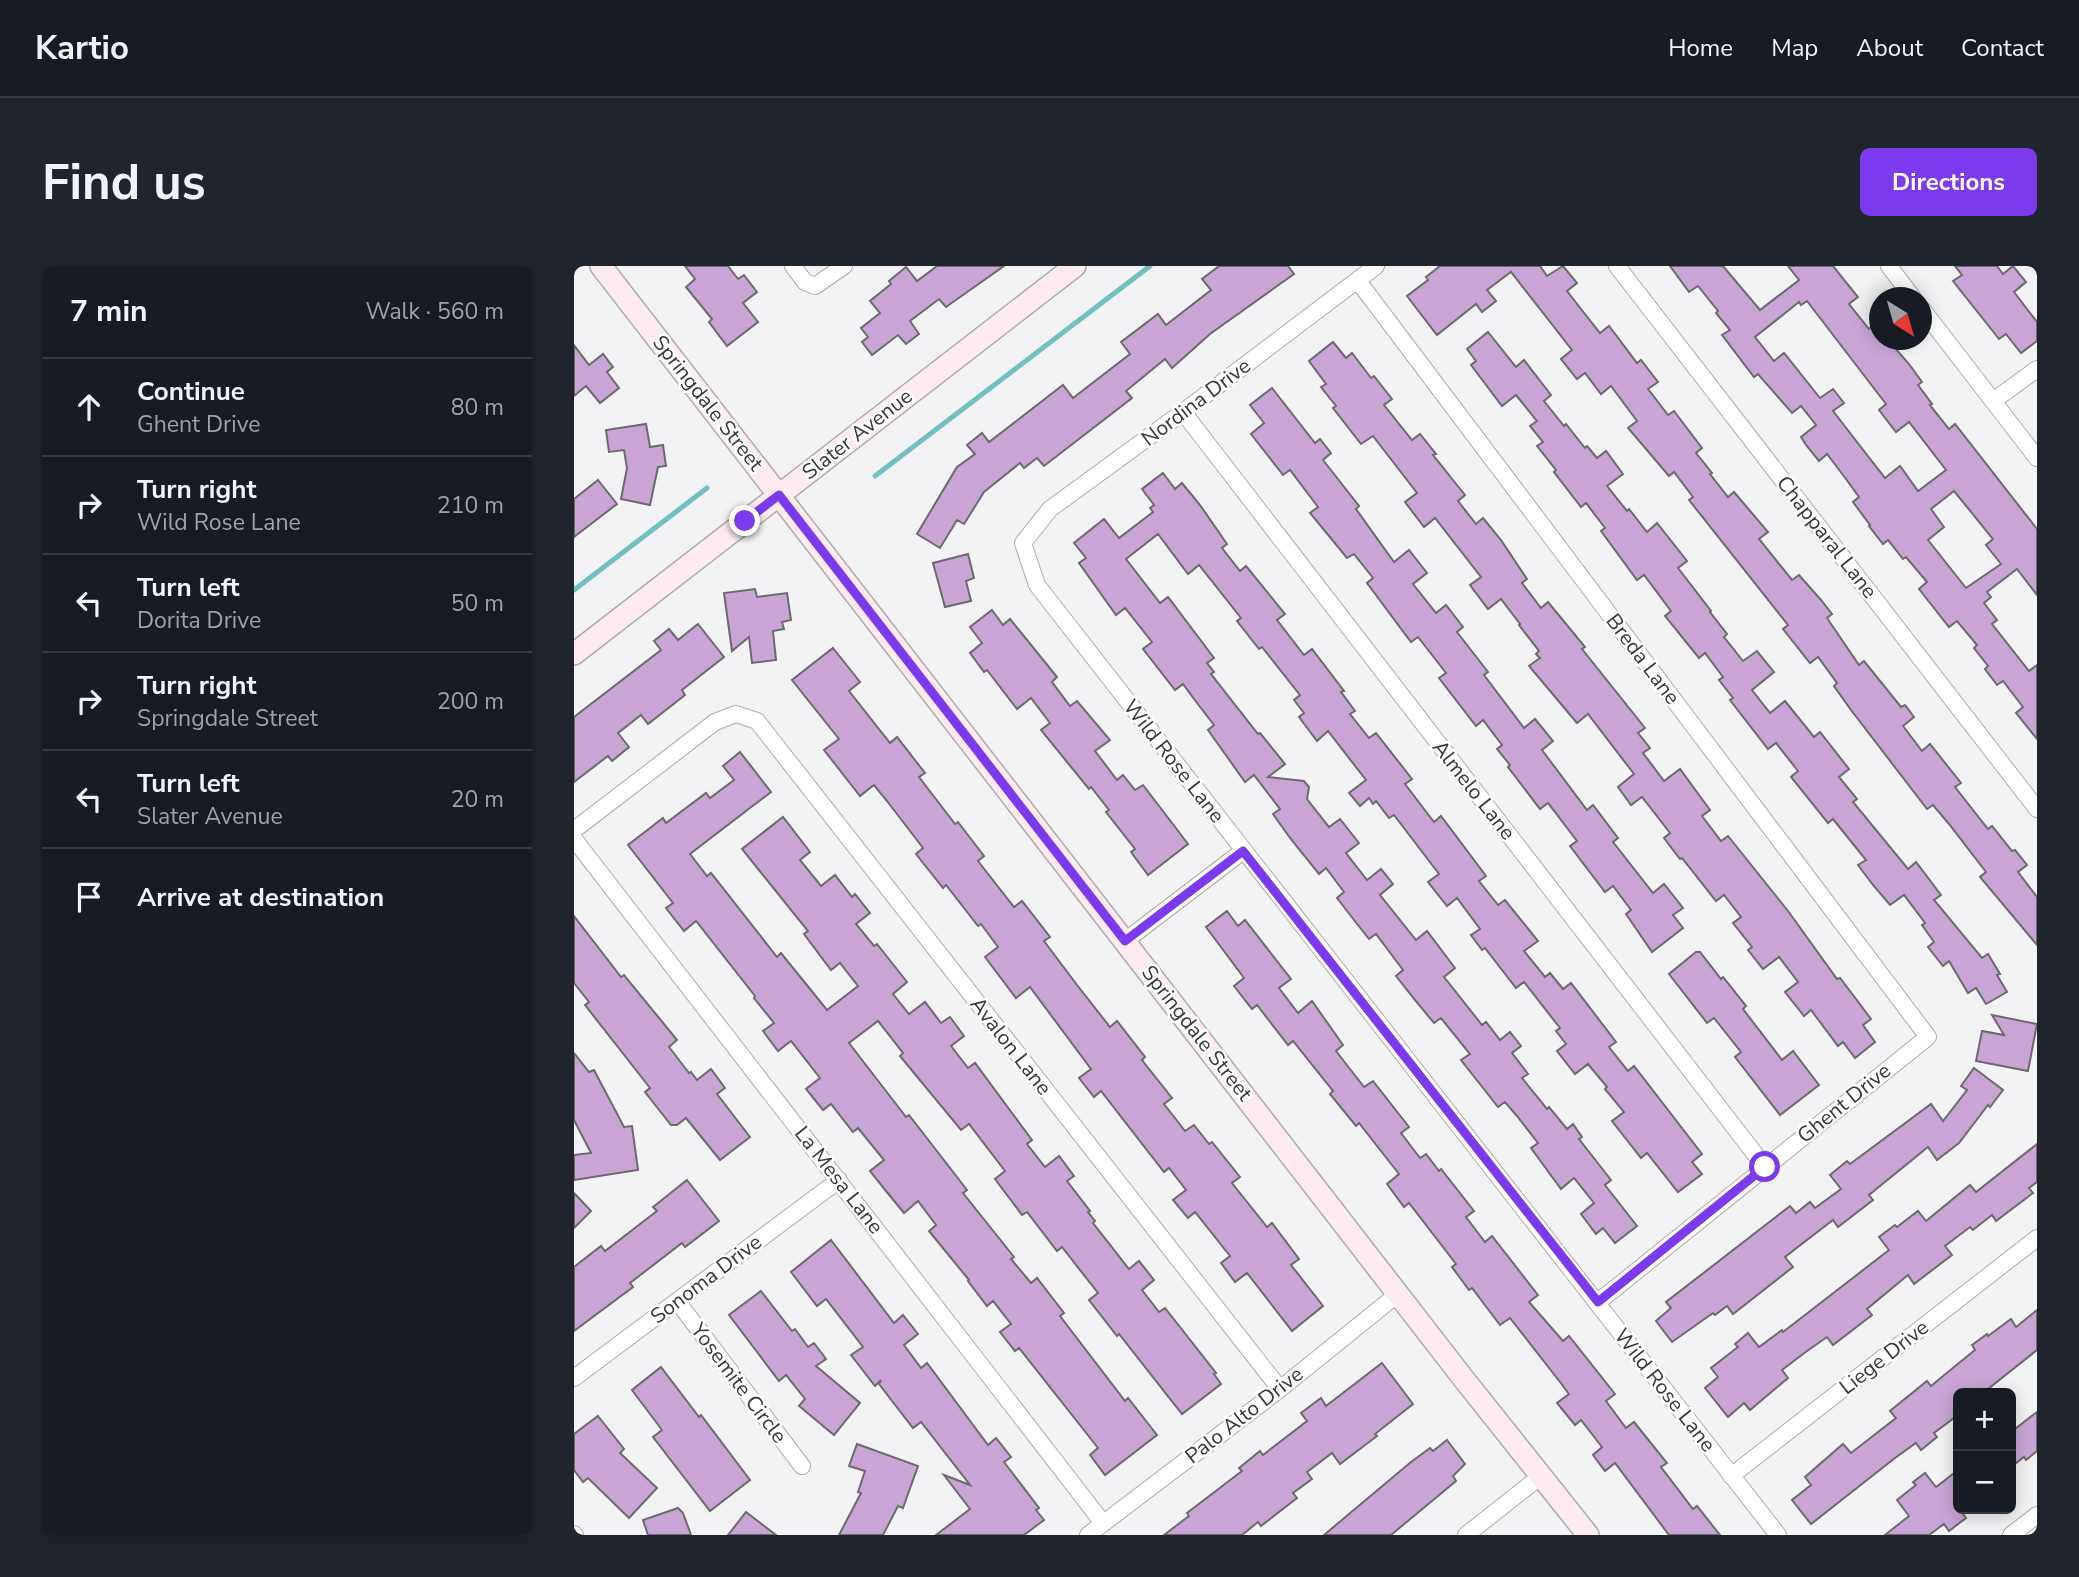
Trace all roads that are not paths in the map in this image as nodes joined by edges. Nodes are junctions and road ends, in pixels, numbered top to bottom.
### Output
1 (601, 266) edge
2 (793, 266) edge
3 (844, 266) edge
4 (1075, 266) edge
5 (1376, 266) edge
6 (1617, 266) edge
7 (1889, 266) edge
8 (1358, 281) junction
9 (1905, 287) edge
10 (1932, 322) edge
11 (2037, 369) edge
12 (1993, 401) junction
13 (1183, 412) junction
14 (2037, 458) edge
15 (779, 495) junction
16 (1023, 543) joint
17 (574, 654) edge
18 (2037, 809) edge
19 (574, 830) edge
20 (574, 839) edge
21 (1243, 851) junction
22 (1125, 941) junction
23 (1928, 1037) joint
24 (1765, 1167) junction
25 (839, 1180) junction
26 (2037, 1238) edge
27 (1399, 1293) junction
28 (677, 1301) junction
29 (1598, 1302) junction
30 (574, 1378) edge
31 (1280, 1389) junction
32 (802, 1466) dead end
33 (1541, 1476) junction
34 (1731, 1476) junction
35 (2037, 1515) edge
36 (1104, 1523) junction
37 (1088, 1535) edge
38 (1466, 1535) edge
39 (1588, 1535) edge
40 (1778, 1535) edge
41 (2011, 1535) edge

1 - 15 street, Springdale Street
2 - 3 street
4 - 15 street, Slater Avenue
5 - 8 street, Nordina Drive
6 - 18 street, Chapparal Lane
7 - 9 street
8 - 13 street, Nordina Drive
8 - 23 street, Breda Lane
10 - 12 street
11 - 12 street
12 - 14 street
13 - 16 street, Nordina Drive
13 - 24 street, Almelo Lane
15 - 17 street, Slater Avenue
15 - 22 street, Springdale Street
16 - 21 street, Wild Rose Lane
19 - 31 street, Avalon Lane
20 - 25 street, La Mesa Lane
21 - 22 street
21 - 29 street, Wild Rose Lane
22 - 27 street, Springdale Street
23 - 24 street, Ghent Drive
24 - 29 street, Ghent Drive
25 - 28 street, Sonoma Drive
25 - 36 street, La Mesa Lane
26 - 34 street, Liege Drive
27 - 31 street, Palo Alto Drive
27 - 33 street, Springdale Street
28 - 30 street, Sonoma Drive
28 - 32 street, Yosemite Circle
29 - 34 street, Wild Rose Lane
31 - 36 street, Palo Alto Drive
33 - 38 street
33 - 39 street, Springdale Street
34 - 40 street, Wild Rose Lane
35 - 41 street
36 - 37 street, Palo Alto Drive

